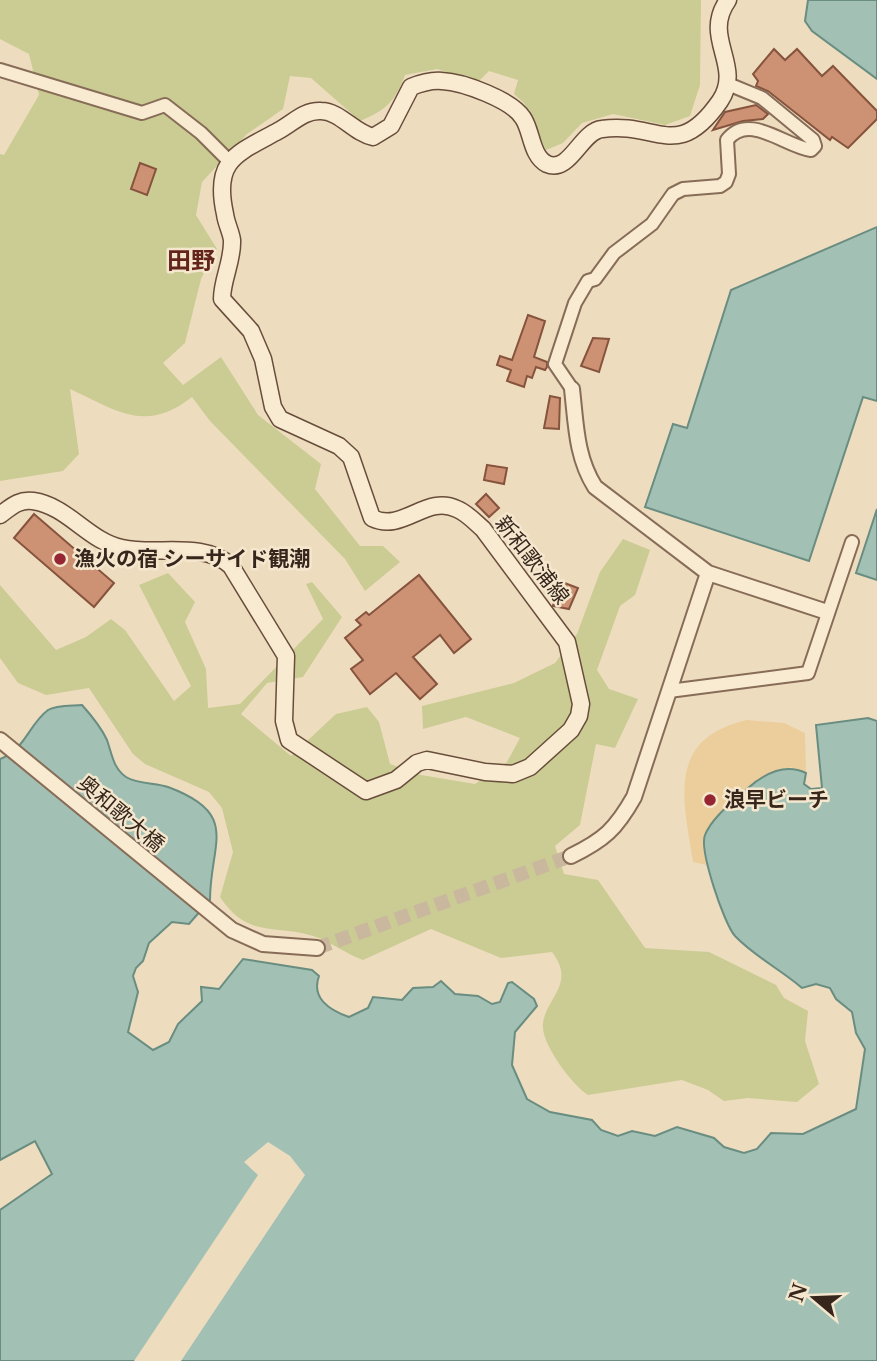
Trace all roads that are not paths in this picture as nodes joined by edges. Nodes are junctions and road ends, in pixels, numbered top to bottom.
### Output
1 (728, 0) edge
2 (0, 70) edge
3 (728, 84) junction
4 (229, 161) junction
5 (572, 389) joint
6 (0, 515) edge
7 (852, 542) dead end
8 (708, 573) junction
9 (827, 612) junction
10 (669, 691) junction
11 (2, 742) edge
12 (571, 856) tunnel mouth
13 (317, 948) tunnel mouth

1 - 3 main road
2 - 4 street
3 - 4 main road
3 - 5 street
4 - 6 main road, 新和歌浦線
5 - 8 street
7 - 9 street
8 - 9 street
8 - 10 street
9 - 10 street
10 - 12 street
11 - 13 street, 奥和歌大橋

